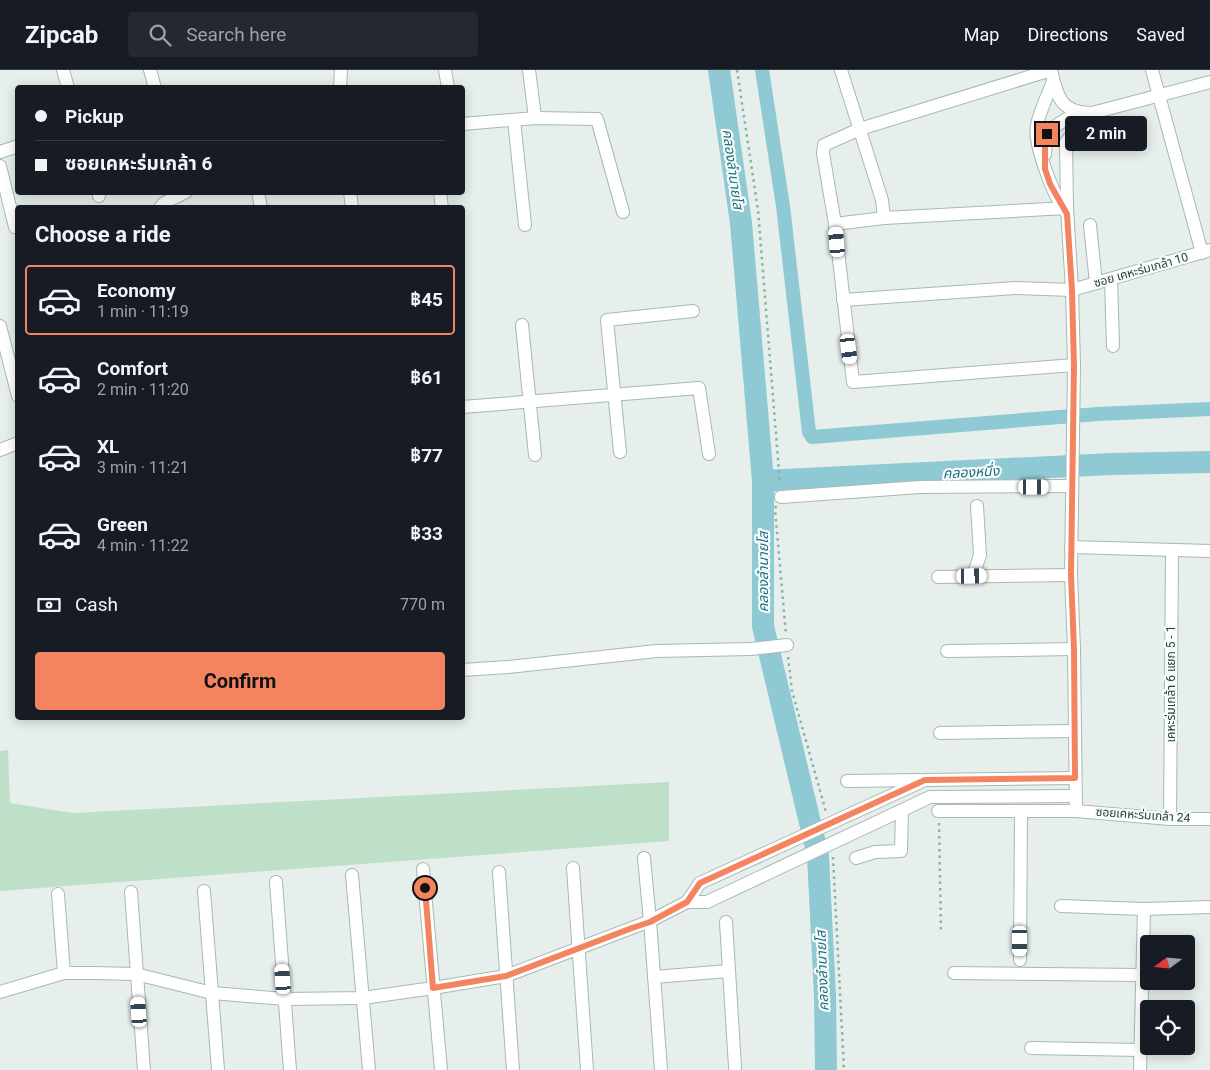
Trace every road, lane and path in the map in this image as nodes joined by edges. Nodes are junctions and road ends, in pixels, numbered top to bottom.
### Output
1 (63, 70) edge
2 (150, 70) edge
3 (341, 70) edge
4 (446, 70) edge
5 (529, 70) edge
6 (736, 70) edge
7 (841, 70) edge
8 (1152, 70) edge
9 (1052, 74) edge
10 (1210, 82) edge
11 (67, 85) edge
12 (154, 85) edge
13 (340, 85) edge
14 (448, 85) edge
15 (1159, 96) junction
16 (1078, 113) junction
17 (1092, 113) junction
18 (535, 118) junction
19 (514, 120) junction
20 (465, 124) edge
21 (860, 130) junction
22 (15, 147) edge
23 (0, 152) edge
24 (0, 166) edge
25 (1045, 169) junction
26 (179, 195) edge
27 (162, 205) edge
28 (1066, 210) junction
29 (623, 212) dead end
30 (884, 218) junction
31 (835, 224) junction
32 (525, 225) dead end
33 (1090, 225) dead end
34 (15, 226) dead end
35 (1206, 252) edge
36 (1111, 279) junction
37 (1096, 283) junction
38 (1072, 290) junction
39 (843, 300) junction
40 (693, 311) dead end
41 (522, 325) dead end
42 (0, 326) edge
43 (1113, 346) dead end
44 (1074, 366) junction
45 (15, 384) edge
46 (613, 395) junction
47 (530, 402) junction
48 (465, 407) edge
49 (15, 444) edge
50 (0, 450) edge
51 (620, 452) dead end
52 (535, 454) dead end
53 (709, 454) dead end
54 (1072, 482) junction
55 (781, 497) junction
56 (977, 506) dead end
57 (1071, 547) junction
58 (1172, 550) junction
59 (1210, 551) edge
60 (1071, 575) junction
61 (972, 576) junction
62 (938, 577) dead end
63 (787, 645) junction
64 (1074, 649) junction
65 (947, 651) dead end
66 (465, 670) edge
67 (1074, 731) junction
68 (940, 733) dead end
69 (1075, 778) junction
70 (925, 780) junction
71 (847, 781) dead end
72 (907, 788) junction
73 (1075, 796) junction
74 (916, 804) junction
75 (902, 810) junction
76 (1076, 810) junction
77 (938, 811) joint
78 (1021, 811) junction
79 (827, 815) dead end
80 (1170, 818) junction
81 (1210, 819) edge
82 (833, 854) dead end
83 (644, 858) dead end
84 (856, 858) dead end
85 (423, 868) dead end
86 (573, 868) dead end
87 (499, 872) dead end
88 (352, 875) dead end
89 (276, 882) dead end
90 (131, 892) dead end
91 (204, 892) dead end
92 (58, 894) dead end
93 (687, 902) junction
94 (1061, 906) dead end
95 (1210, 907) edge
96 (1144, 908) junction
97 (650, 922) junction
98 (726, 922) dead end
99 (941, 933) dead end
100 (1143, 935) edge
101 (579, 949) junction
102 (1020, 960) dead end
103 (728, 971) junction
104 (64, 973) junction
105 (954, 973) dead end
106 (136, 974) junction
107 (1140, 975) edge
108 (506, 976) junction
109 (654, 977) junction
110 (433, 988) junction
111 (0, 992) edge
112 (212, 993) junction
113 (362, 998) junction
114 (285, 999) junction
115 (1031, 1048) dead end
116 (1140, 1050) edge
117 (1140, 1055) edge
118 (735, 1067) dead end
119 (144, 1070) edge
120 (218, 1070) edge
121 (290, 1070) edge
122 (368, 1070) edge
123 (441, 1070) edge
124 (513, 1070) edge
125 (588, 1070) edge
126 (661, 1070) edge
127 (844, 1070) edge
128 (1140, 1070) edge

1 - 11 street
2 - 12 street
3 - 13 street
4 - 14 street
5 - 18 street
6 - 55 path
7 - 21 street
8 - 15 street
9 - 16 street
9 - 21 street
9 - 25 street
10 - 15 street
15 - 17 street
15 - 35 street
16 - 17 street
16 - 25 street
17 - 28 street
18 - 19 street
18 - 29 street
19 - 20 street
19 - 32 street
21 - 30 street
21 - 31 street
22 - 23 street
24 - 34 street
25 - 28 street
26 - 27 street
28 - 30 street
28 - 38 street
30 - 31 street
31 - 39 street
33 - 37 street
35 - 36 street, ซอย เคหะร่มเกล้า 10
36 - 37 street, ซอย เคหะร่มเกล้า 10
36 - 43 street
37 - 38 street, ซอย เคหะร่มเกล้า 10
38 - 39 street, ซอย เคหะร่มเกล้า 10
38 - 44 street
39 - 44 street
40 - 46 street
41 - 47 street
42 - 45 street
44 - 54 street
46 - 47 street
46 - 51 street
46 - 53 street
47 - 48 street
47 - 52 street
49 - 50 street
54 - 55 street
54 - 57 street
55 - 63 path
56 - 61 street
57 - 58 street
57 - 60 street
58 - 59 street
58 - 80 street, เคหะร่มเกล้า 6 แยก 5 - 1
60 - 61 street
60 - 64 street
61 - 62 street
63 - 66 street
63 - 79 path
64 - 65 street
64 - 67 street
67 - 68 street
67 - 69 street
69 - 70 street
69 - 73 street
70 - 71 street
70 - 72 street
72 - 74 street
72 - 93 street
73 - 74 street
73 - 76 street
74 - 75 street
75 - 84 street
75 - 93 street
76 - 78 street, ซอยเคหะร่มเกล้า 24
76 - 80 street, ซอยเคหะร่มเกล้า 24
77 - 78 street, ซอยเคหะร่มเกล้า 24
77 - 99 path
78 - 102 street
80 - 81 street, ซอยเคหะร่มเกล้า 24
82 - 127 path
83 - 97 street
85 - 110 street
86 - 101 street
87 - 108 street
88 - 113 street
89 - 114 street
90 - 106 street
91 - 112 street
92 - 104 street
93 - 97 street
94 - 96 street
95 - 96 street
96 - 100 street
97 - 101 street
97 - 109 street
98 - 103 street
101 - 108 street
101 - 125 street
103 - 109 street
103 - 118 street
104 - 106 street
104 - 111 street
105 - 107 street
106 - 112 street
106 - 119 street
108 - 110 street
108 - 124 street
109 - 126 street
110 - 113 street
110 - 123 street
112 - 114 street
112 - 120 street
113 - 114 street
113 - 122 street
114 - 121 street
115 - 116 street
117 - 128 street

